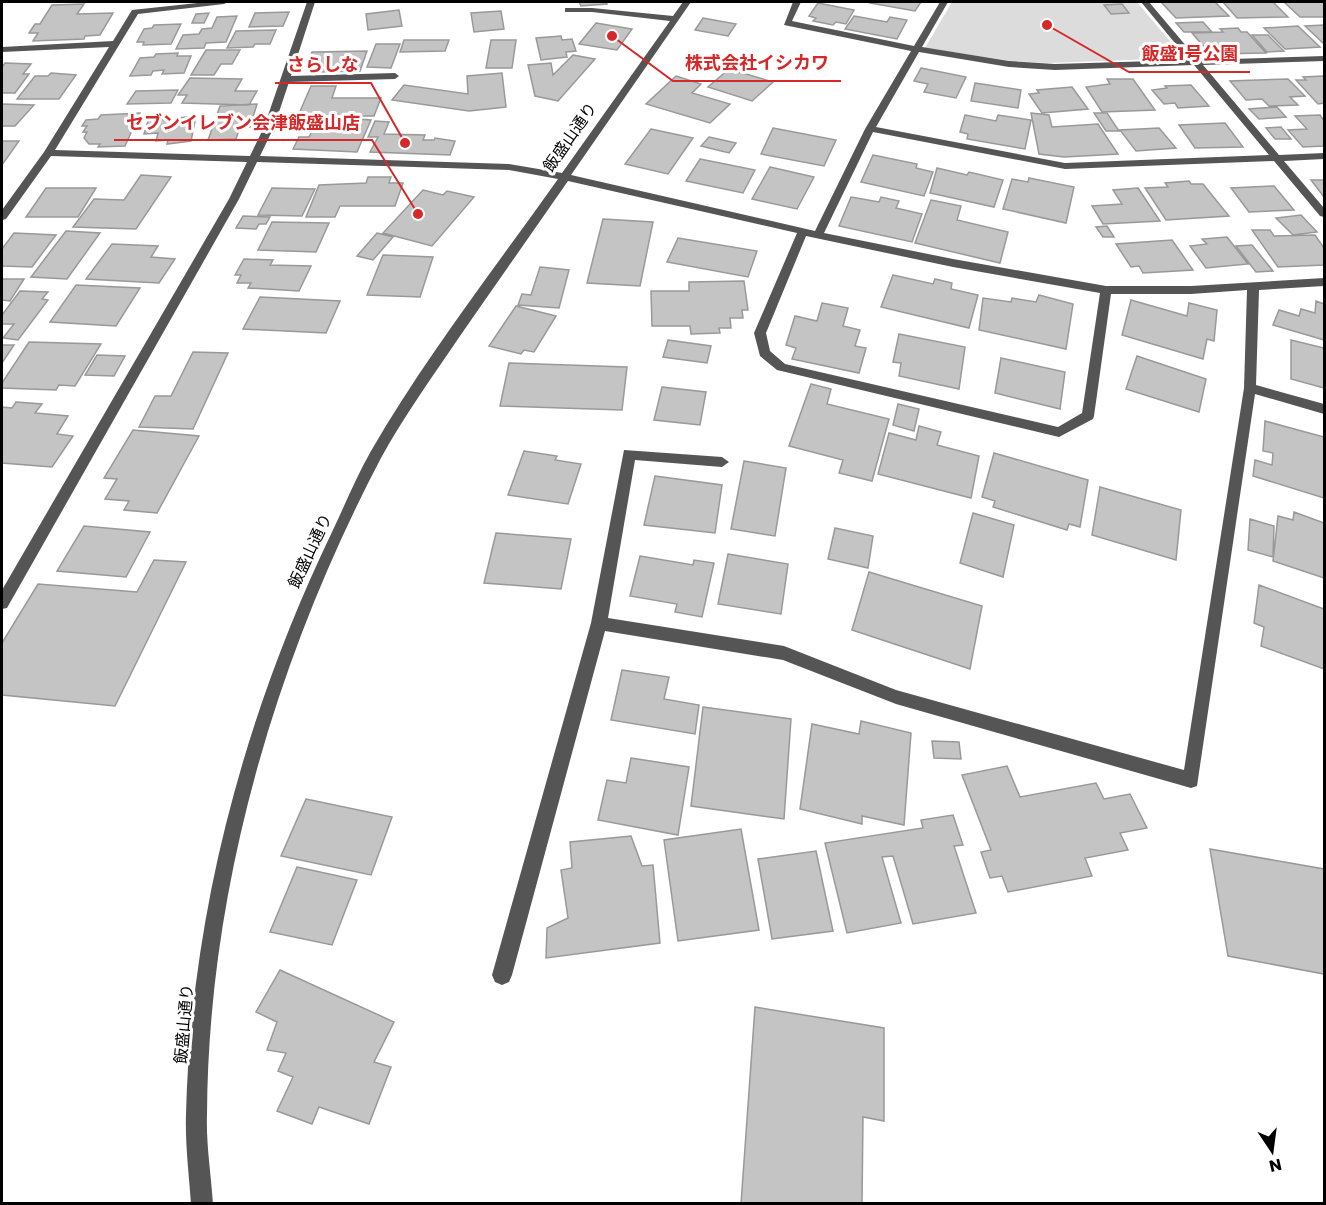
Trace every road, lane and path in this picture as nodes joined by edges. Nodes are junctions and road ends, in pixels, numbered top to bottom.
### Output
1 (224, 2) edge
2 (311, 2) edge
3 (687, 2) edge
4 (797, 2) edge
5 (944, 2) edge
6 (1145, 2) edge
7 (568, 10) dead end
8 (675, 19) junction
9 (114, 44) junction
10 (2, 49) edge
11 (916, 49) junction
12 (1324, 58) edge
13 (1195, 61) junction
14 (395, 76) dead end
15 (285, 79) junction
16 (870, 129) junction
17 (48, 153) junction
18 (1324, 156) edge
19 (1275, 158) junction
20 (253, 160) junction
21 (564, 176) junction
22 (1324, 214) edge
23 (2, 217) edge
24 (803, 231) junction
25 (818, 235) junction
26 (1324, 282) edge
27 (1253, 286) junction
28 (1106, 290) junction
29 (1250, 388) junction
30 (1324, 408) edge
31 (722, 462) dead end
32 (2, 603) edge
33 (599, 623) junction
34 (502, 975) dead end
35 (202, 1203) edge

1 - 9 street
2 - 15 street
3 - 8 street, 飯盛山通り
4 - 11 street
5 - 11 street
6 - 13 street
7 - 8 street
8 - 21 street, 飯盛山通り
9 - 10 street
9 - 17 street
11 - 13 street
11 - 16 street
12 - 13 street
13 - 19 street
14 - 15 street
15 - 20 street
16 - 19 street
16 - 25 street
17 - 20 street
17 - 23 street
18 - 19 street
19 - 22 street
20 - 21 street
20 - 32 street
21 - 24 street
21 - 35 street, 飯盛山通り
24 - 25 street
24 - 28 street
25 - 28 street
26 - 27 street
27 - 28 street
27 - 29 street
29 - 30 street
29 - 33 street
31 - 33 street
33 - 34 street

